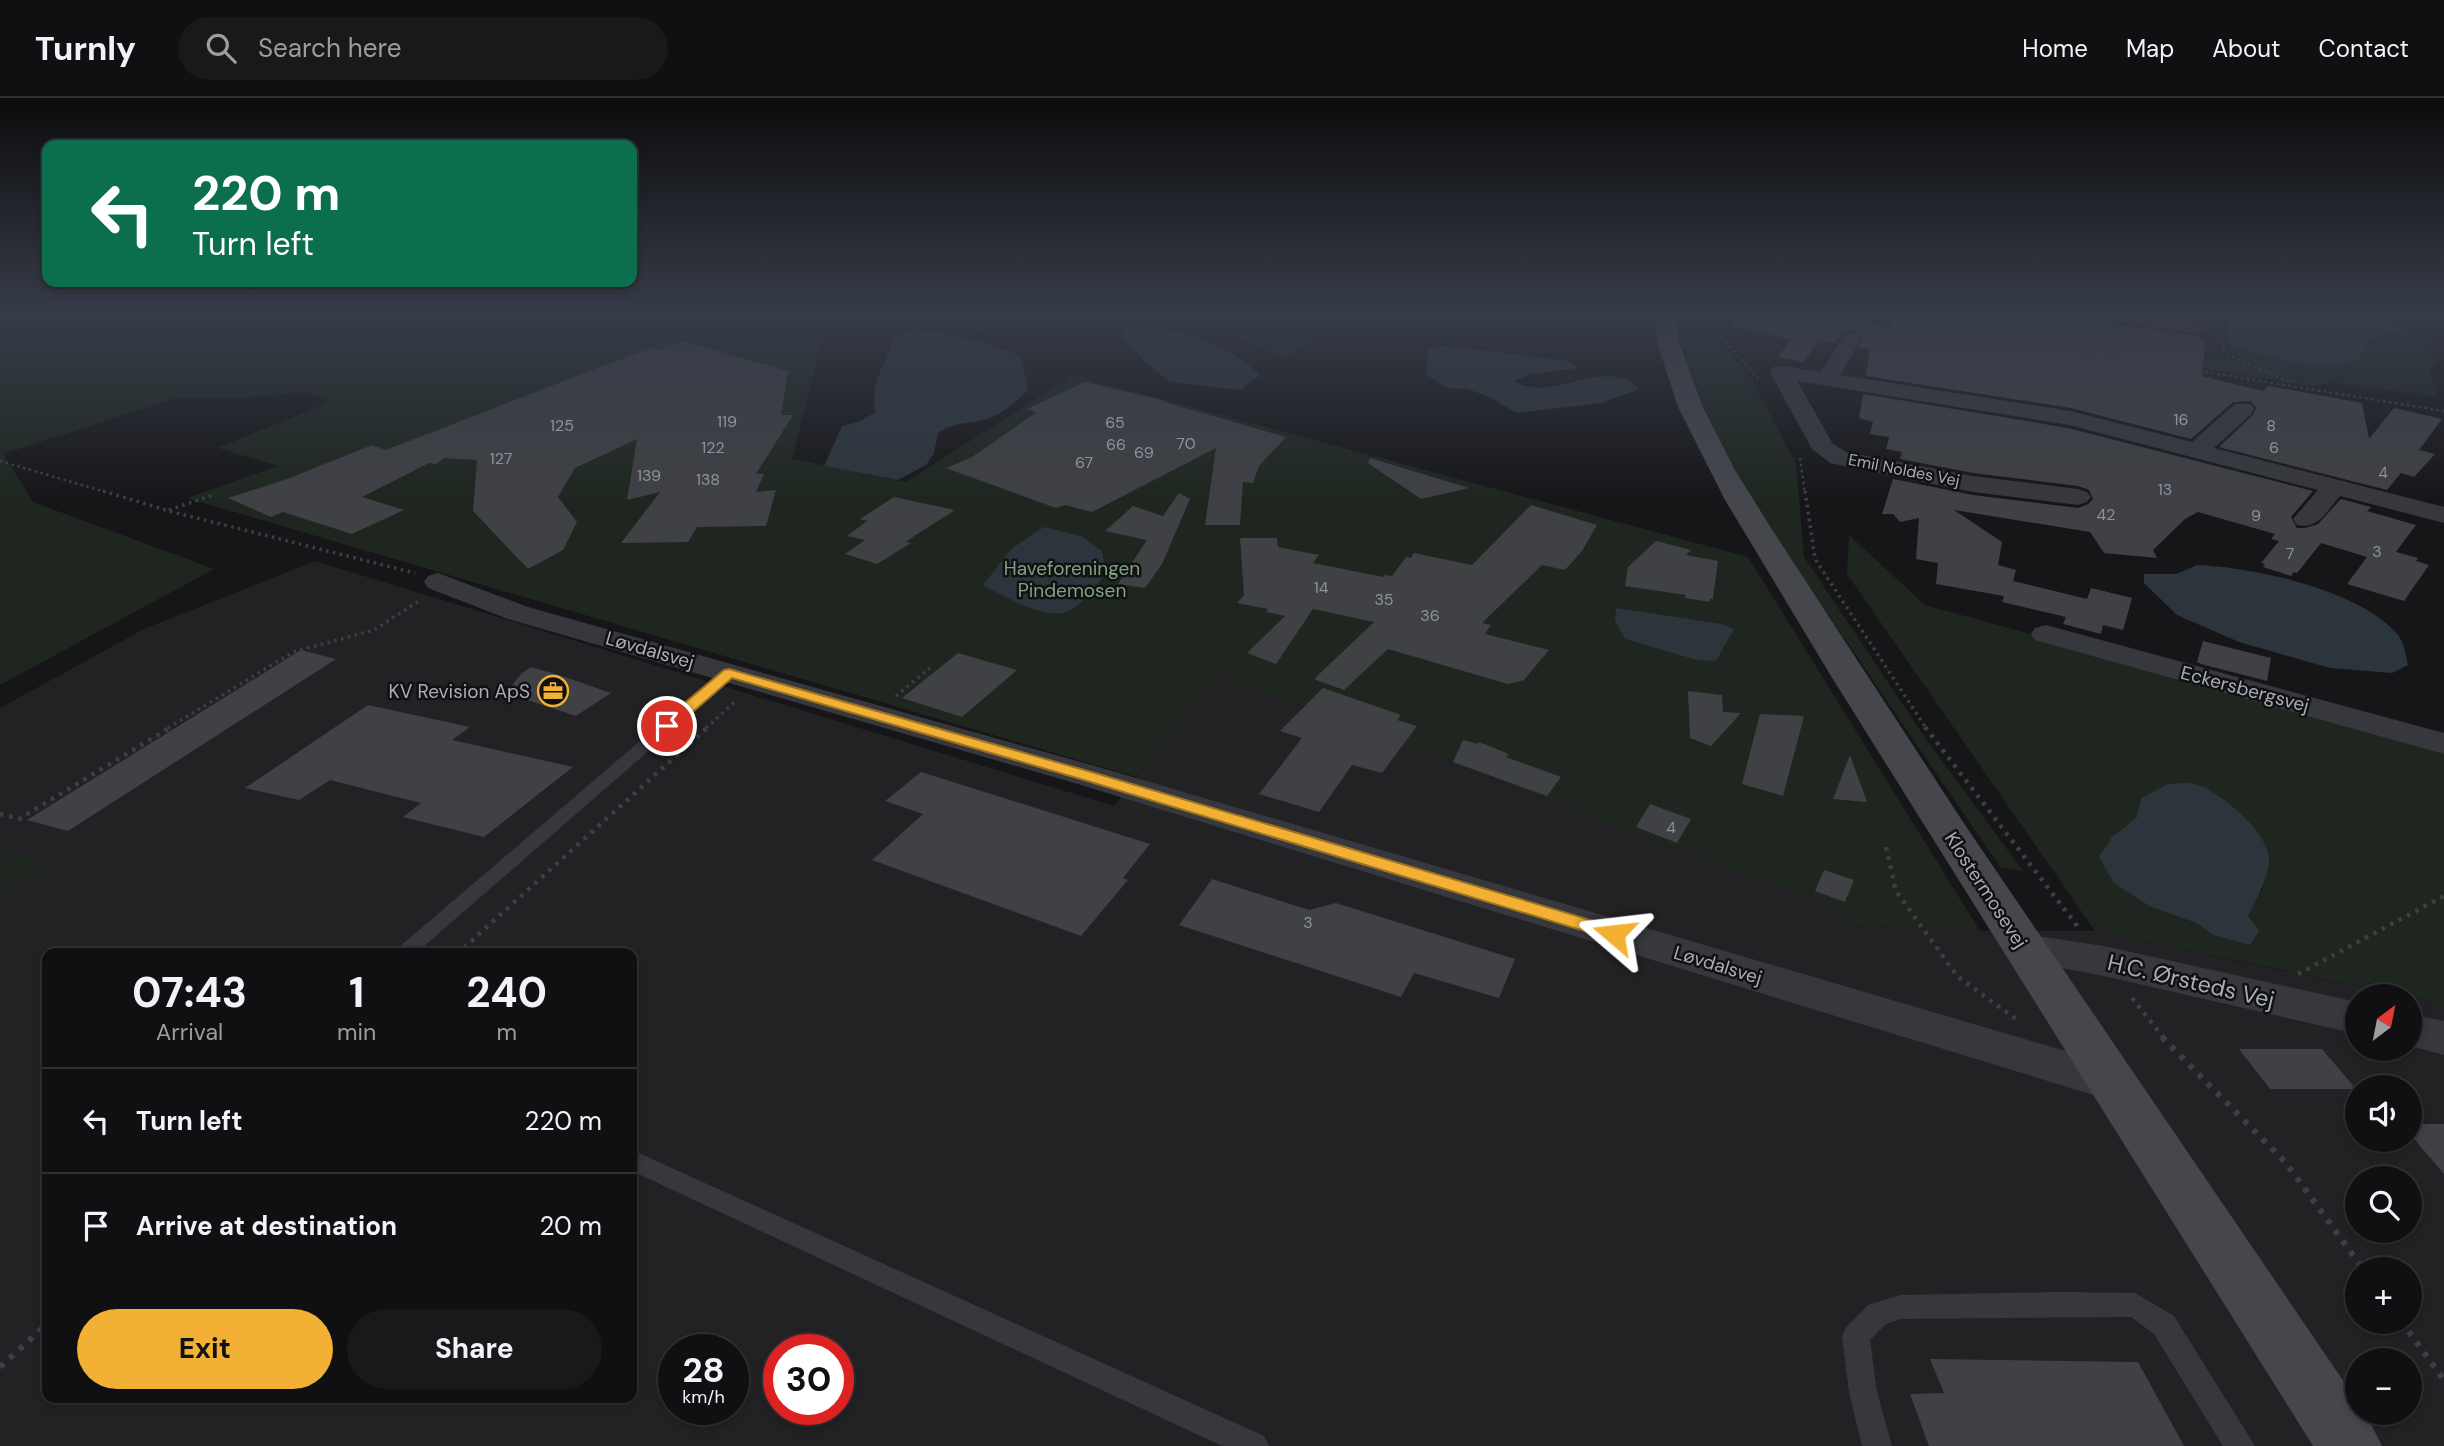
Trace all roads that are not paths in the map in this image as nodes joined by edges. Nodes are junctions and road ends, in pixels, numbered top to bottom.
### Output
1 (1680, 377) edge
2 (1784, 377) edge
3 (1813, 377) edge
4 (1827, 379) joint
5 (2242, 409) dead end
6 (2198, 450) junction
7 (2335, 486) junction
8 (2078, 498) dead end
9 (2444, 515) edge
10 (2306, 519) dead end
11 (438, 582) road end
12 (2046, 634) dead end
13 (744, 677) junction
14 (2444, 744) edge
15 (408, 948) edge
16 (2023, 948) junction
17 (2345, 1015) edge
18 (2422, 1033) edge
19 (2444, 1038) edge
20 (2113, 1083) junction
21 (637, 1162) edge
22 (1254, 1446) edge
23 (1877, 1446) edge
24 (2240, 1446) edge
25 (2350, 1446) edge

1 - 16 main road, Klostermosevej
2 - 8 street, Emil Noldes Vej
3 - 4 street, Emil Noldes Vej
4 - 6 street, Emil Noldes Vej
5 - 6 street
6 - 7 street, Emil Noldes Vej
7 - 9 street, Emil Noldes Vej
7 - 10 street
11 - 13 street, Løvdalsvej
12 - 14 street, Eckersbergsvej
13 - 15 lane
13 - 20 street, Løvdalsvej
16 - 17 street, H.C. Ørsteds Vej
16 - 20 main road, Klostermosevej
18 - 19 street
20 - 25 main road, Klostermosevej
21 - 22 lane
23 - 24 lane

